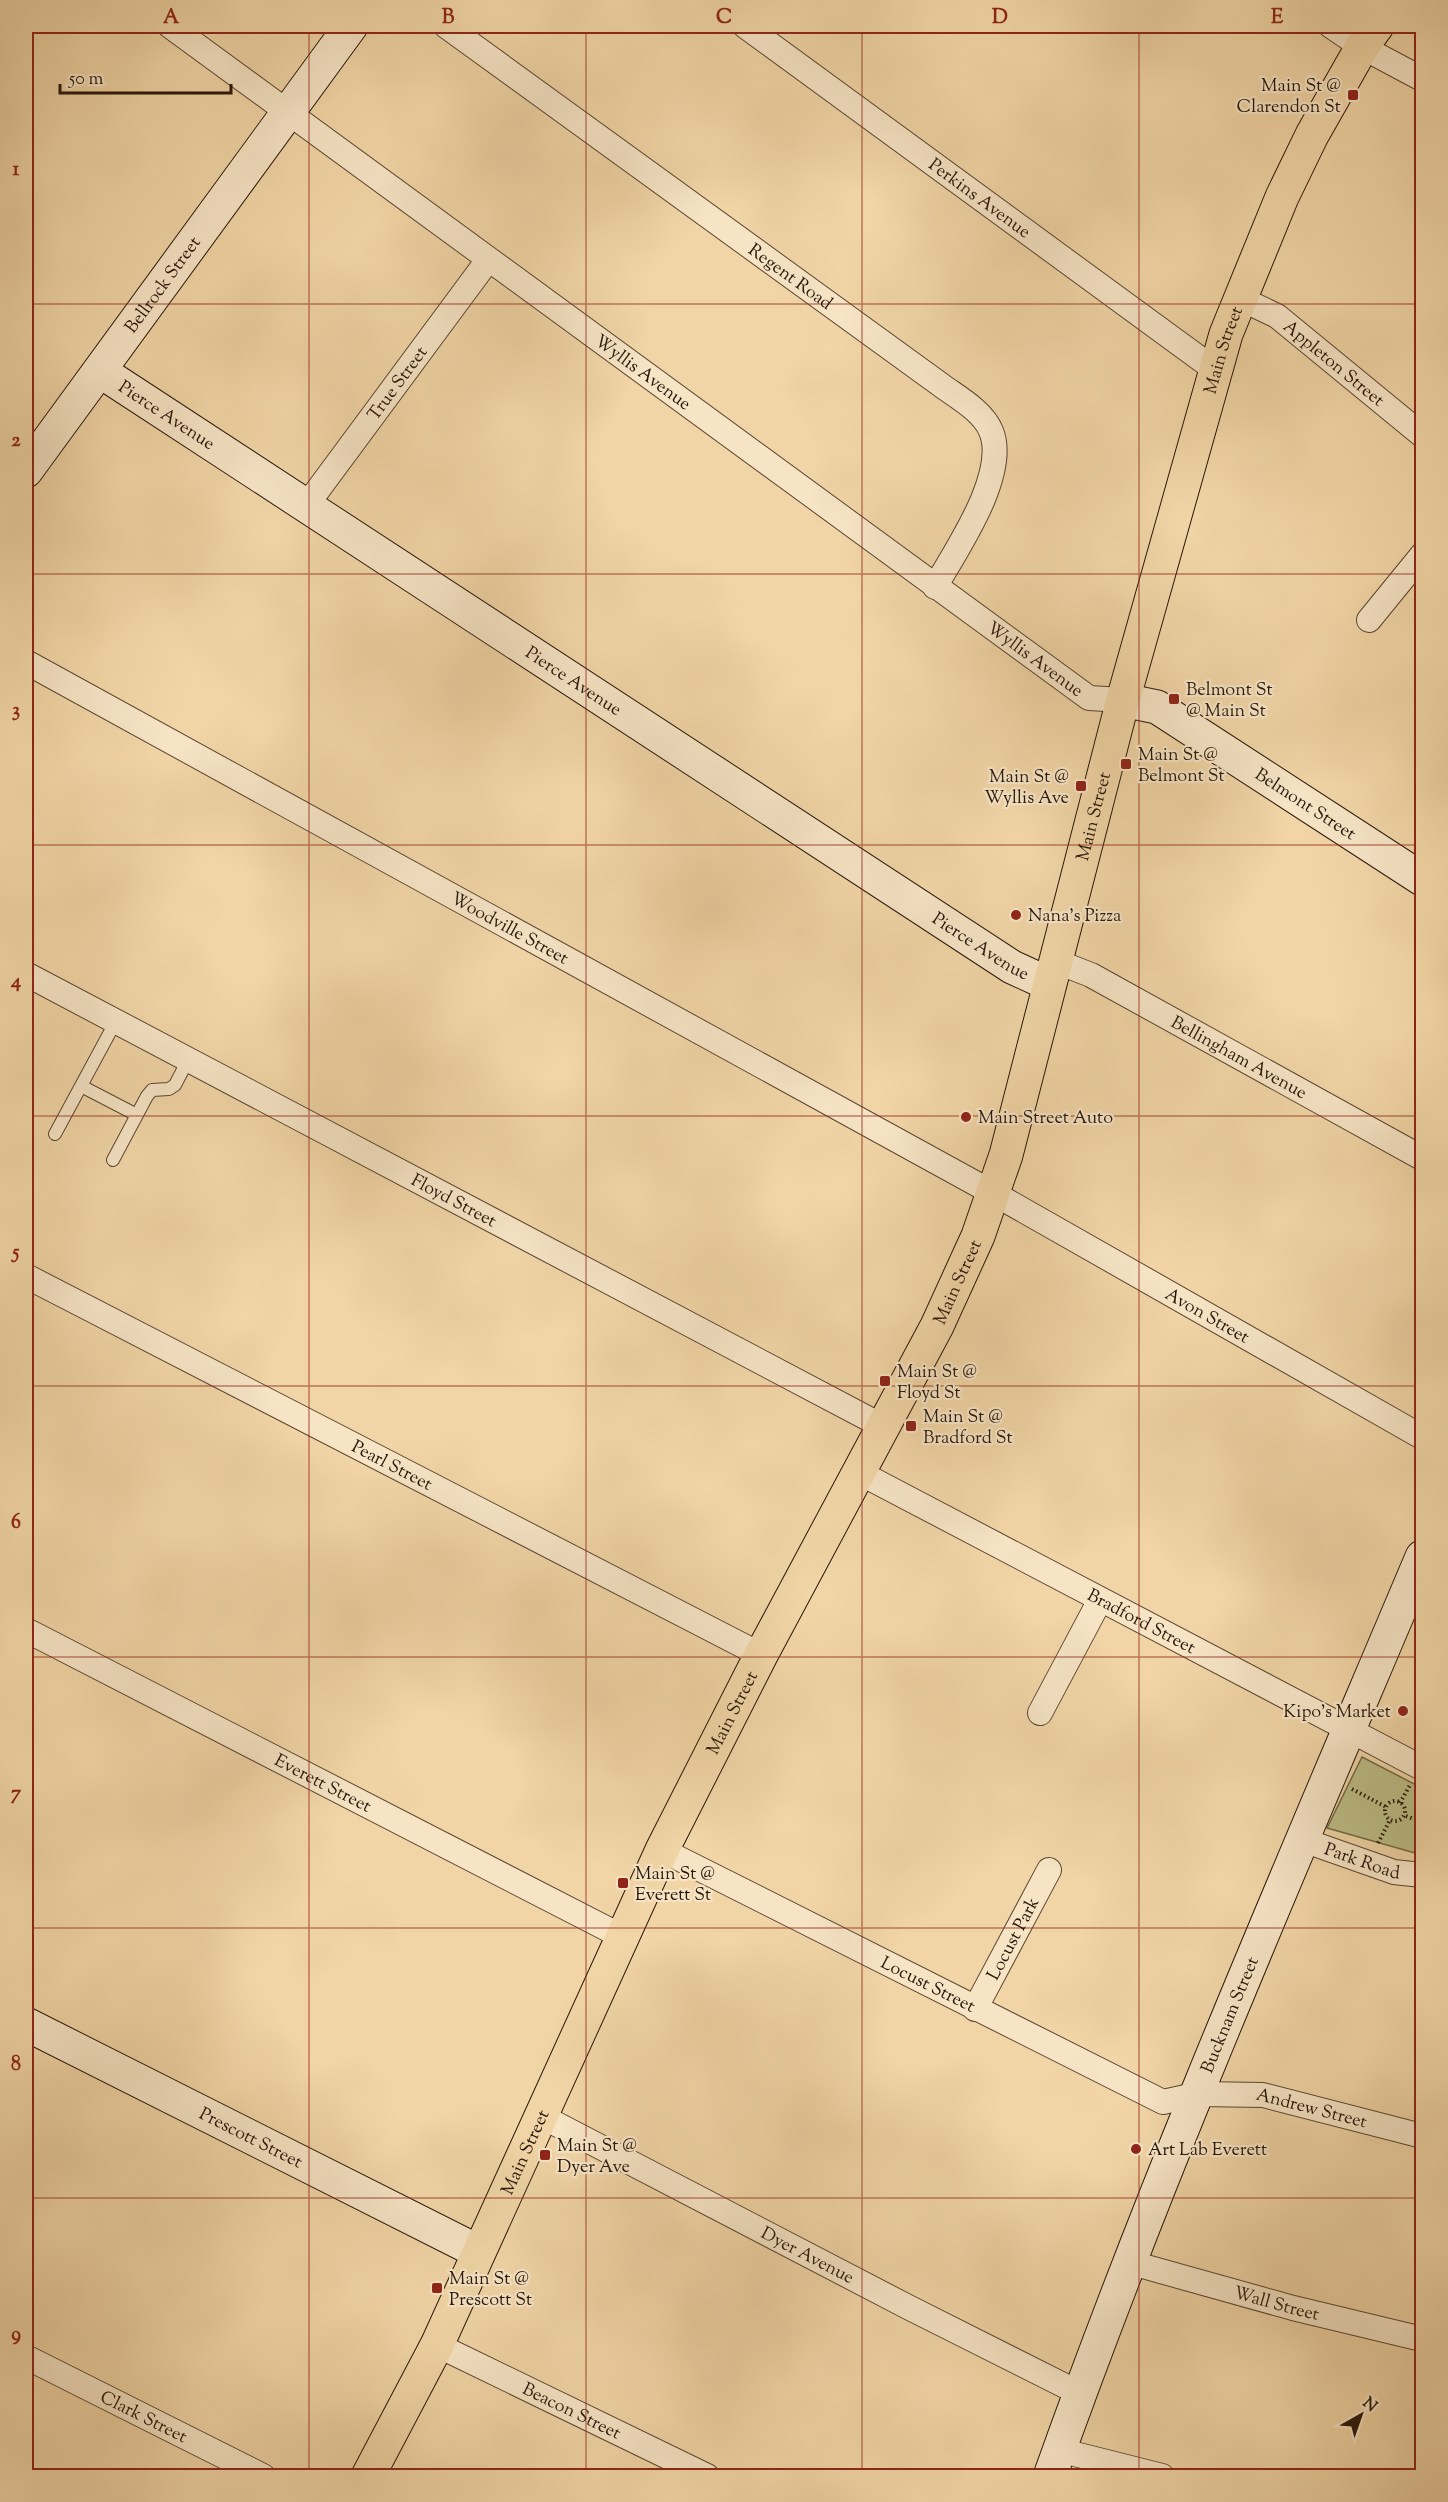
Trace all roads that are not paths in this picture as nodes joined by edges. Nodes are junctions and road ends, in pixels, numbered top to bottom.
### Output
1 (170, 26) edge
2 (351, 26) edge
3 (446, 26) edge
4 (745, 26) edge
5 (1331, 26) edge
6 (1370, 36) edge
7 (1422, 79) edge
8 (293, 105) junction
9 (488, 260) junction
10 (1239, 298) junction
11 (1214, 369) junction
12 (100, 371) junction
13 (1422, 435) edge
14 (26, 471) edge
15 (306, 506) junction
16 (1422, 555) edge
17 (935, 587) junction
18 (1369, 620) dead end
19 (26, 662) edge
20 (1123, 700) junction
21 (1422, 879) edge
22 (1052, 972) junction
23 (26, 974) edge
24 (116, 1021) junction
25 (189, 1060) junction
26 (81, 1086) junction
27 (136, 1115) junction
28 (55, 1134) dead end
29 (1422, 1158) edge
30 (112, 1160) dead end
31 (993, 1193) junction
32 (26, 1276) edge
33 (884, 1427) junction
34 (1422, 1437) edge
35 (860, 1473) junction
36 (1422, 1557) edge
37 (1100, 1600) junction
38 (26, 1630) edge
39 (761, 1654) junction
40 (1040, 1713) dead end
41 (1350, 1730) junction
42 (1422, 1768) edge
43 (1303, 1840) junction
44 (662, 1850) junction
45 (1050, 1870) dead end
46 (1422, 1875) edge
47 (621, 1936) junction
48 (975, 2009) junction
49 (26, 2024) edge
50 (1198, 2094) junction
51 (539, 2115) junction
52 (1422, 2136) edge
53 (477, 2251) junction
54 (1132, 2263) junction
55 (1422, 2339) edge
56 (437, 2345) junction
57 (26, 2358) edge
58 (1079, 2393) junction
59 (1054, 2463) edge
60 (263, 2476) edge
61 (369, 2476) edge
62 (707, 2476) edge
63 (1162, 2476) edge

1 - 8 street, Wyllis Avenue
2 - 8 street, Bellrock Street
3 - 17 street, Regent Road
4 - 11 street, Perkins Avenue
5 - 6 street
6 - 7 street
6 - 10 main road, Main Street
8 - 9 street, Wyllis Avenue
8 - 12 street, Bellrock Street
9 - 15 street, True Street
9 - 17 street, Wyllis Avenue
10 - 11 main road, Main Street
10 - 13 street, Appleton Street
11 - 20 main road, Main Street
12 - 14 street, Bellrock Street
12 - 15 street, Pierce Avenue
15 - 22 street, Pierce Avenue
16 - 18 street
17 - 20 street, Wyllis Avenue
19 - 31 street, Woodville Street
20 - 21 street, Belmont Street
20 - 22 main road, Main Street
22 - 29 street, Bellingham Avenue
22 - 31 main road, Main Street
23 - 24 street, Floyd Street
24 - 25 street, Floyd Street
24 - 26 lane
25 - 27 lane
25 - 33 street, Floyd Street
26 - 27 lane
26 - 28 lane
27 - 30 lane
31 - 33 main road, Main Street
31 - 34 street, Avon Street
32 - 39 street, Pearl Street
33 - 35 main road, Main Street
35 - 37 street, Bradford Street
35 - 39 main road, Main Street
36 - 41 street, Bucknam Street
37 - 40 street
37 - 41 street, Bradford Street
38 - 47 street, Everett Street
39 - 44 main road, Main Street
41 - 42 street, Bradford Street
41 - 43 street, Bucknam Street
43 - 46 street, Park Road
43 - 50 street, Bucknam Street
44 - 47 main road, Main Street
44 - 48 street, Locust Street
45 - 48 street, Locust Park
47 - 51 main road, Main Street
48 - 50 street, Locust Street
49 - 53 street, Prescott Street
50 - 52 street, Andrew Street
50 - 54 street, Bucknam Street
51 - 53 main road, Main Street
51 - 58 street, Dyer Avenue
53 - 56 main road, Main Street
54 - 55 street, Wall Street
54 - 58 street, Bucknam Street
56 - 61 main road, Main Street
56 - 62 street, Beacon Street
57 - 60 street, Clark Street
58 - 59 street, Bucknam Street
59 - 63 street

